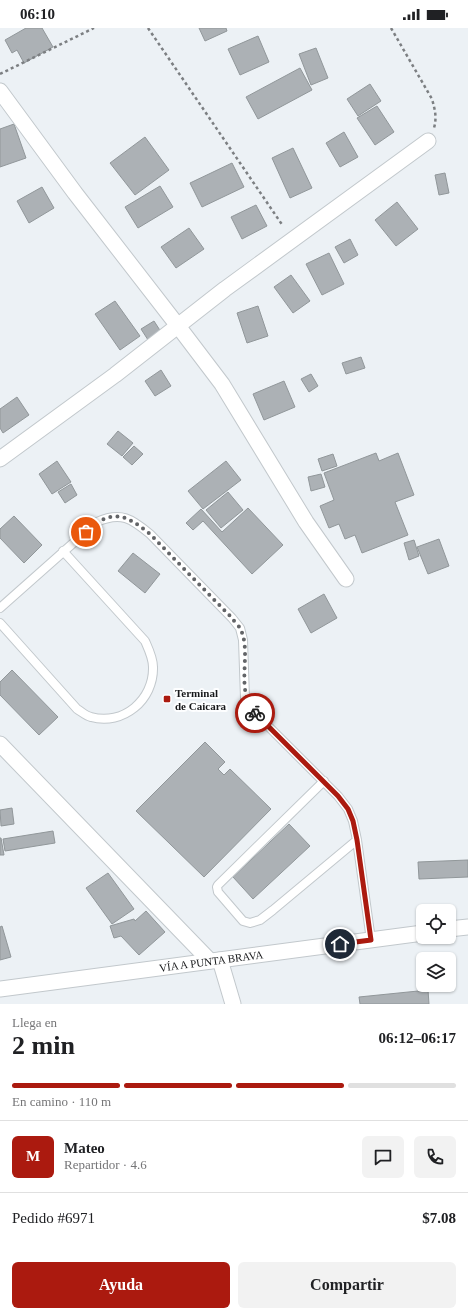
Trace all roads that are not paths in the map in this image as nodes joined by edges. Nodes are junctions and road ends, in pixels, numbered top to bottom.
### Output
1 (0, 92) edge
2 (428, 141) road end
3 (178, 326) junction
4 (0, 459) edge
5 (63, 551) junction
6 (346, 579) dead end
7 (0, 608) edge
8 (0, 623) edge
9 (0, 744) edge
10 (324, 781) junction
11 (357, 840) junction
12 (468, 927) edge
13 (456, 929) edge
14 (416, 934) edge
15 (371, 940) junction
16 (215, 960) junction
17 (0, 989) edge
18 (233, 1004) edge

1 - 3 street
2 - 3 street
3 - 4 street
3 - 6 street
5 - 7 lane
5 - 8 lane
5 - 10 lane
9 - 16 street
10 - 11 lane
10 - 11 lane
11 - 15 lane
12 - 13 street
14 - 15 street, VÍA A PUNTA BRAVA
15 - 16 street, VÍA A PUNTA BRAVA
16 - 17 street, VÍA A PUNTA BRAVA
16 - 18 street

